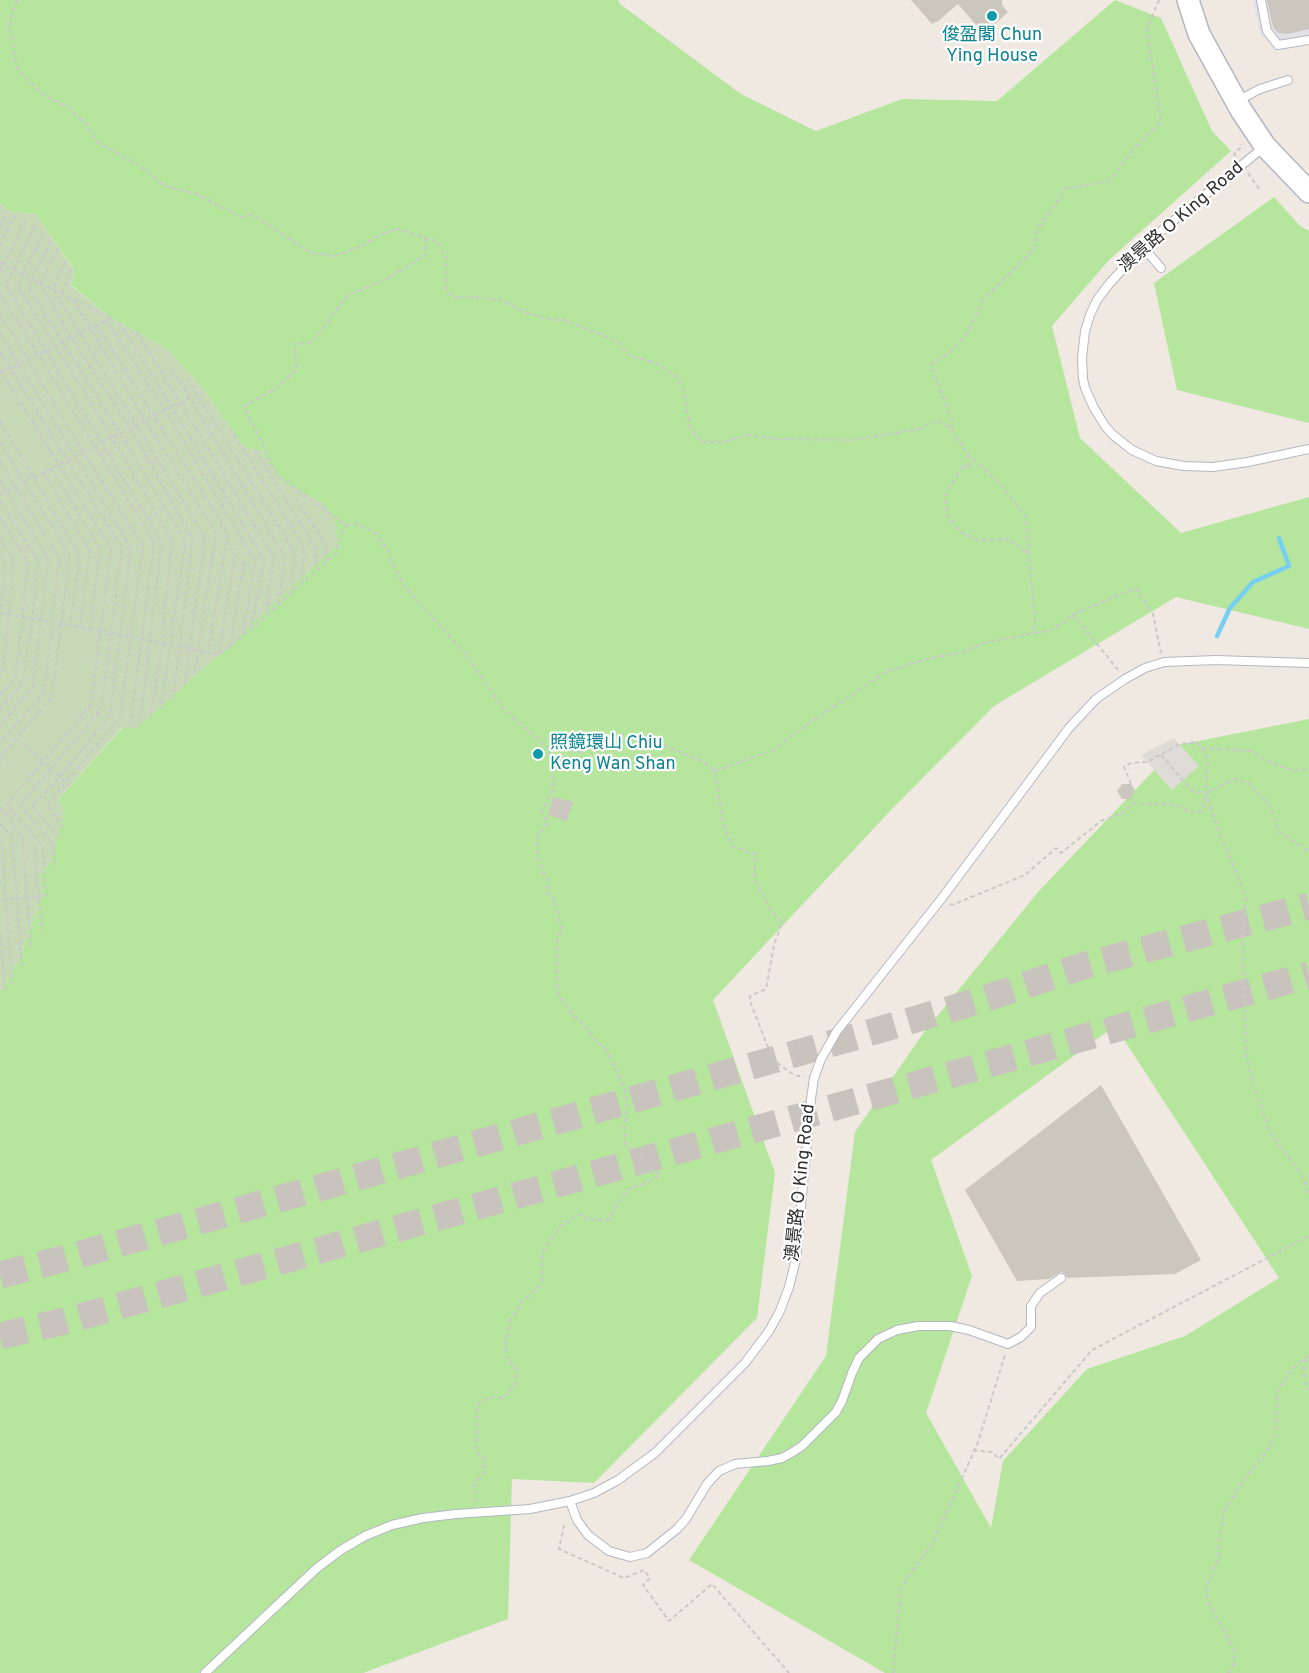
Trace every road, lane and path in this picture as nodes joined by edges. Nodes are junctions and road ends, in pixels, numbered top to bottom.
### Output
1 (17, 0) edge
2 (1160, 0) edge
3 (1188, 0) edge
4 (1261, 0) edge
5 (1309, 40) edge
6 (1288, 80) dead end
7 (1236, 102) junction
8 (1265, 146) junction
9 (1309, 192) edge
10 (8, 211) dead end
11 (16, 214) dead end
12 (27, 219) dead end
13 (35, 225) dead end
14 (0, 227) edge
15 (43, 234) dead end
16 (425, 238) junction
17 (51, 241) dead end
18 (0, 245) edge
19 (1143, 247) junction
20 (59, 248) dead end
21 (65, 262) dead end
22 (2, 264) edge
23 (73, 268) dead end
24 (1161, 268) dead end
25 (13, 269) junction
26 (0, 272) edge
27 (22, 274) junction
28 (31, 278) junction
29 (40, 283) junction
30 (53, 289) junction
31 (0, 293) edge
32 (62, 294) junction
33 (72, 299) junction
34 (0, 313) edge
35 (105, 320) junction
36 (119, 322) dead end
37 (96, 324) junction
38 (90, 328) junction
39 (137, 332) dead end
40 (0, 333) edge
41 (80, 333) junction
42 (71, 337) junction
43 (63, 341) junction
44 (54, 346) junction
45 (46, 350) junction
46 (0, 352) edge
47 (37, 354) junction
48 (28, 359) junction
49 (18, 364) junction
50 (10, 368) junction
51 (171, 369) dead end
52 (1, 372) edge
53 (188, 378) dead end
54 (204, 391) dead end
55 (197, 394) junction
56 (190, 398) junction
57 (180, 403) junction
58 (172, 407) junction
59 (165, 410) junction
60 (154, 416) junction
61 (145, 420) junction
62 (0, 421) edge
63 (137, 425) junction
64 (130, 428) junction
65 (230, 428) dead end
66 (951, 429) junction
67 (120, 433) junction
68 (112, 437) junction
69 (0, 442) edge
70 (101, 442) junction
71 (93, 447) junction
72 (1306, 449) edge
73 (255, 450) dead end
74 (83, 452) junction
75 (968, 455) junction
76 (75, 456) junction
77 (68, 459) junction
78 (0, 461) edge
79 (59, 464) junction
80 (51, 468) junction
81 (43, 472) junction
82 (33, 477) junction
83 (0, 480) edge
84 (23, 482) junction
85 (15, 486) junction
86 (6, 490) junction
87 (0, 494) edge
88 (296, 499) dead end
89 (0, 500) edge
90 (0, 517) edge
91 (346, 525) junction
92 (0, 537) edge
93 (236, 548) dead end
94 (0, 553) edge
95 (1029, 554) junction
96 (244, 561) dead end
97 (326, 562) junction
98 (317, 569) junction
99 (302, 582) junction
100 (292, 591) junction
101 (279, 603) junction
102 (0, 614) edge
103 (1073, 614) junction
104 (9, 615) junction
105 (266, 615) junction
106 (23, 618) junction
107 (32, 620) junction
108 (42, 621) junction
109 (53, 623) junction
110 (62, 624) junction
111 (70, 625) junction
112 (80, 627) junction
113 (252, 628) junction
114 (89, 629) junction
115 (101, 631) junction
116 (111, 632) junction
117 (1034, 633) junction
118 (120, 634) junction
119 (243, 635) junction
120 (130, 636) junction
121 (141, 639) junction
122 (150, 641) junction
123 (162, 643) junction
124 (170, 645) junction
125 (178, 647) junction
126 (230, 647) junction
127 (189, 649) junction
128 (198, 651) junction
129 (208, 653) junction
130 (219, 655) junction
131 (1164, 662) junction
132 (1309, 663) edge
133 (0, 676) edge
134 (194, 677) dead end
135 (1125, 679) junction
136 (184, 688) dead end
137 (0, 695) edge
138 (173, 699) dead end
139 (0, 709) edge
140 (161, 710) dead end
141 (150, 719) dead end
142 (140, 724) dead end
143 (0, 726) edge
144 (129, 728) dead end
145 (0, 743) edge
146 (23, 743) dead end
147 (1202, 748) junction
148 (549, 749) junction
149 (1161, 754) junction
150 (0, 758) edge
151 (44, 762) junction
152 (51, 769) junction
153 (1309, 769) edge
154 (715, 771) junction
155 (60, 777) junction
156 (65, 783) junction
157 (1131, 784) dead end
158 (70, 787) dead end
159 (1206, 794) junction
160 (0, 807) edge
161 (0, 824) edge
162 (63, 827) dead end
163 (58, 836) dead end
164 (0, 840) edge
165 (34, 847) dead end
166 (1309, 852) edge
167 (56, 868) dead end
168 (38, 897) junction
169 (17, 898) junction
170 (27, 898) junction
171 (942, 898) junction
172 (6, 899) junction
173 (0, 900) edge
174 (42, 932) dead end
175 (0, 934) edge
176 (31, 947) dead end
177 (22, 970) dead end
178 (12, 984) dead end
179 (5, 991) dead end
180 (814, 1078) junction
181 (1309, 1194) edge
182 (1309, 1236) edge
183 (1062, 1278) dead end
184 (1008, 1344) junction
185 (1308, 1356) edge
186 (1309, 1391) edge
187 (973, 1450) junction
188 (570, 1501) junction
189 (479, 1512) junction
190 (564, 1525) dead end
191 (205, 1673) edge
192 (789, 1673) edge
193 (893, 1673) edge
194 (1228, 1673) edge

1 - 16 path
2 - 66 path
3 - 7 main road
4 - 5 lane
6 - 7 lane
7 - 8 main road
8 - 9 main road
8 - 19 lane, 澳景路 O King Road
10 - 14 path
11 - 18 path
12 - 22 path
13 - 25 path
15 - 27 path
16 - 66 path
16 - 91 path
17 - 28 path
19 - 24 lane
19 - 72 lane, 澳景路 O King Road
20 - 29 path
21 - 30 path
22 - 25 path
22 - 26 path
23 - 32 path
25 - 27 path
25 - 45 path
27 - 28 path
27 - 44 path
28 - 29 path
28 - 43 path
29 - 30 path
29 - 42 path
30 - 32 path
30 - 41 path
31 - 47 path
32 - 33 path
33 - 35 path
33 - 38 path
34 - 48 path
35 - 37 path
35 - 59 path
36 - 58 path
37 - 38 path
37 - 60 path
38 - 41 path
38 - 61 path
39 - 57 path
40 - 49 path
41 - 42 path
41 - 63 path
42 - 43 path
42 - 64 path
43 - 44 path
43 - 67 path
44 - 45 path
44 - 68 path
45 - 47 path
45 - 70 path
46 - 50 path
47 - 48 path
47 - 71 path
48 - 49 path
48 - 74 path
49 - 50 path
49 - 76 path
50 - 52 path
50 - 77 path
51 - 56 path
52 - 79 path
53 - 55 path
54 - 55 path
55 - 56 path
55 - 100 path
56 - 57 path
56 - 101 path
57 - 58 path
57 - 105 path
58 - 59 path
58 - 113 path
59 - 60 path
59 - 119 path
60 - 61 path
60 - 129 path
61 - 63 path
61 - 128 path
62 - 82 path
63 - 64 path
63 - 127 path
64 - 67 path
64 - 125 path
65 - 99 path
66 - 75 path
67 - 68 path
67 - 124 path
68 - 70 path
68 - 123 path
69 - 84 path
70 - 71 path
70 - 122 path
71 - 74 path
71 - 121 path
73 - 98 path
74 - 76 path
74 - 120 path
75 - 95 path
75 - 95 path
76 - 77 path
76 - 118 path
77 - 79 path
77 - 116 path
78 - 85 path
79 - 80 path
79 - 115 path
80 - 81 path
80 - 114 path
81 - 82 path
81 - 112 path
82 - 84 path
82 - 111 path
83 - 86 path
84 - 85 path
84 - 110 path
85 - 86 path
85 - 109 path
86 - 87 path
86 - 108 path
88 - 97 path
89 - 107 path
90 - 106 path
91 - 97 path
91 - 148 path
92 - 104 path
93 - 130 path
94 - 102 path
95 - 117 path
96 - 126 path
97 - 98 path
98 - 99 path
99 - 100 path
100 - 101 path
101 - 105 path
102 - 104 path
103 - 117 path
103 - 131 path
103 - 135 path
104 - 106 path
104 - 133 path
105 - 113 path
106 - 107 path
106 - 137 path
107 - 108 path
107 - 139 path
108 - 109 path
108 - 143 path
109 - 110 path
109 - 145 path
110 - 111 path
110 - 150 path
111 - 112 path
112 - 114 path
113 - 119 path
114 - 115 path
115 - 116 path
115 - 151 path
116 - 118 path
116 - 152 path
117 - 154 path
118 - 120 path
118 - 155 path
119 - 126 path
120 - 121 path
120 - 156 path
121 - 122 path
121 - 144 path
122 - 123 path
122 - 142 path
123 - 124 path
123 - 141 path
124 - 125 path
124 - 140 path
125 - 127 path
125 - 138 path
126 - 130 path
127 - 128 path
127 - 136 path
128 - 129 path
128 - 134 path
129 - 130 path
131 - 132 lane, 澳景路 O King Road
131 - 135 lane, 澳景路 O King Road
135 - 171 lane, 澳景路 O King Road
146 - 151 path
147 - 149 path
147 - 153 path
147 - 159 path
148 - 154 path
148 - 189 path
149 - 157 path
149 - 159 path
151 - 152 path
151 - 168 path
152 - 155 path
152 - 167 path
154 - 180 path
155 - 156 path
155 - 163 path
156 - 158 path
156 - 162 path
159 - 166 path
159 - 171 path
159 - 181 path
160 - 170 path
161 - 169 path
164 - 172 path
165 - 168 path
168 - 170 path
168 - 174 path
169 - 170 path
169 - 172 path
169 - 177 path
170 - 176 path
171 - 180 lane, 澳景路 O King Road
172 - 173 path
172 - 178 path
175 - 179 path
180 - 188 lane, 澳景路 O King Road
182 - 187 path
183 - 184 lane
184 - 187 path
184 - 188 lane
185 - 186 path
185 - 194 path
187 - 193 path
188 - 189 lane, 澳景路 O King Road
189 - 191 lane, 澳景路 O King Road
190 - 192 path

